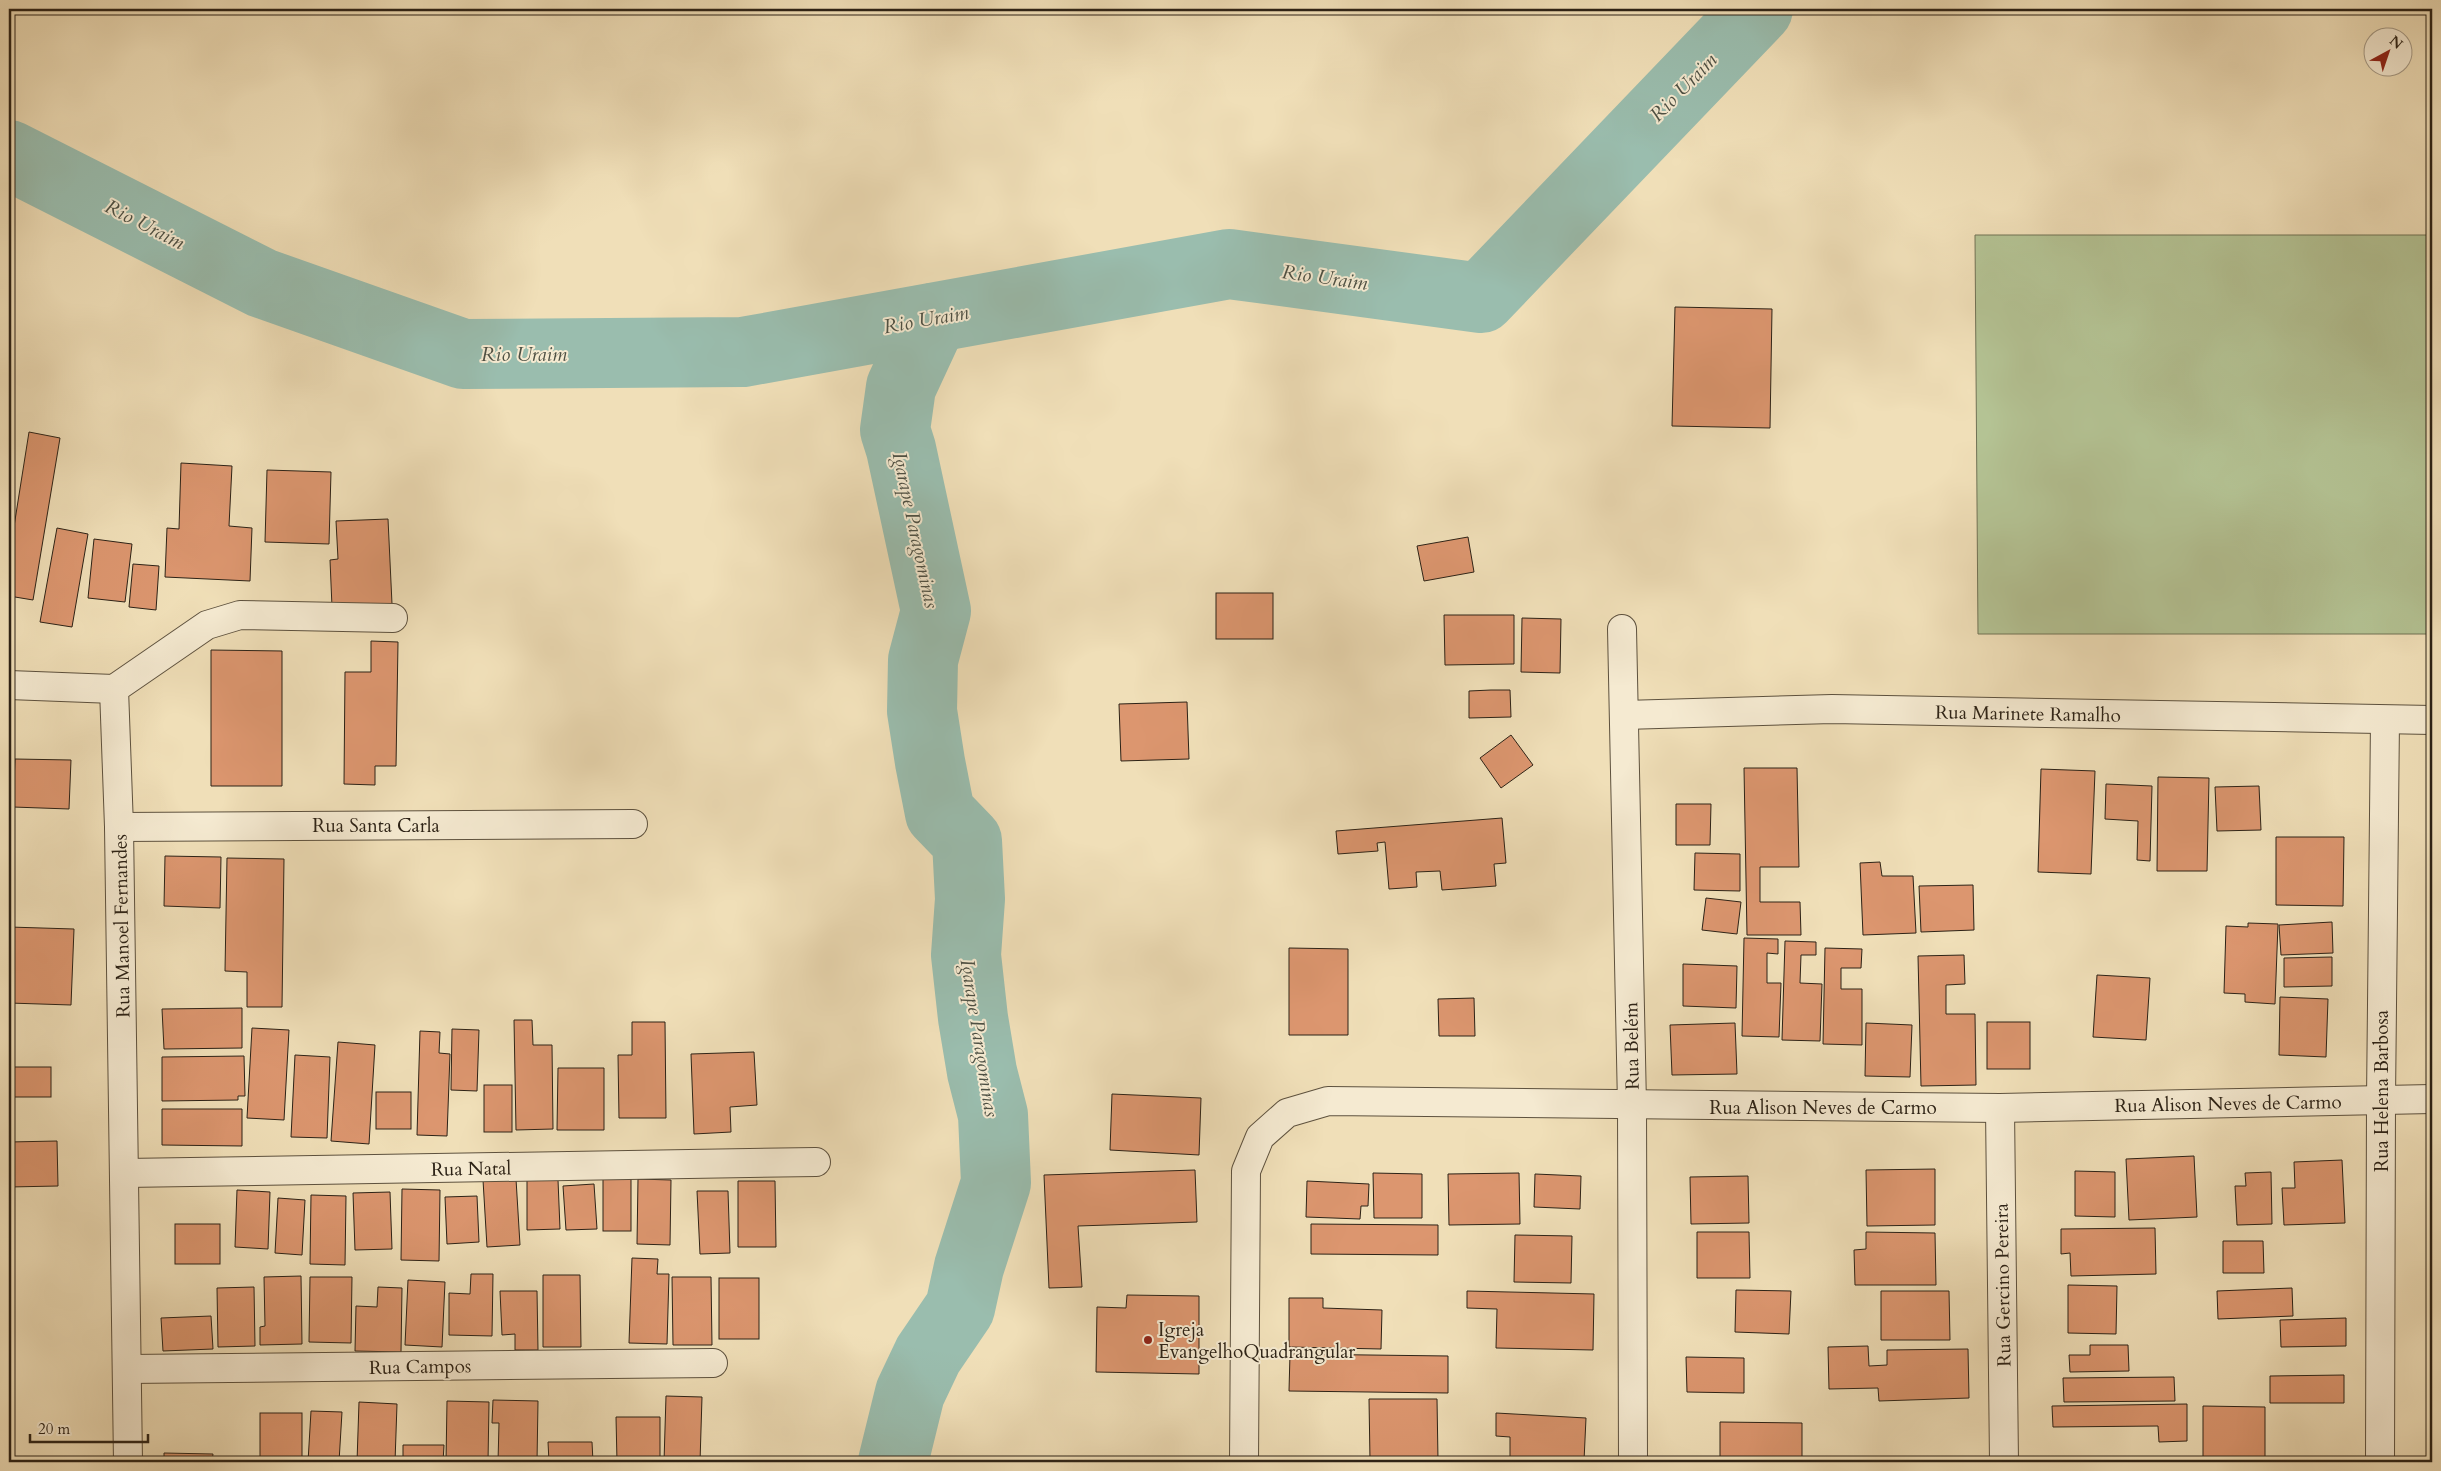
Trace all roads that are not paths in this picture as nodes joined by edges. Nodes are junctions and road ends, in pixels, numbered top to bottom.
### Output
1 (393, 618) dead end
2 (1622, 629) dead end
3 (9, 686) edge
4 (114, 689) junction
5 (1624, 715) junction
6 (2385, 720) junction
7 (2432, 720) edge
8 (633, 824) dead end
9 (119, 827) junction
10 (2381, 1099) junction
11 (2432, 1099) edge
12 (1632, 1105) junction
13 (2000, 1108) junction
14 (816, 1162) dead end
15 (125, 1173) junction
16 (713, 1362) dead end
17 (127, 1369) junction
18 (128, 1462) edge
19 (1244, 1462) edge
20 (1633, 1462) edge
21 (2004, 1462) edge
22 (2380, 1462) edge

1 - 4 street
2 - 5 street, Rua Belém
3 - 4 street
4 - 9 street, Rua Manoel Fernandes
5 - 6 street, Rua Marinete Ramalho
5 - 12 street, Rua Belém
6 - 7 street, Rua Marinete Ramalho
6 - 10 street, Rua Helena Barbosa
8 - 9 street, Rua Santa Carla
9 - 15 street, Rua Manoel Fernandes
10 - 11 street, Rua Alison Neves de Carmo
10 - 13 street, Rua Alison Neves de Carmo
10 - 22 street, Rua Helena Barbosa
12 - 13 street, Rua Alison Neves de Carmo
12 - 19 street, Rua Alison Neves de Carmo
12 - 20 street, Rua Belém
13 - 21 street, Rua Gercino Pereira
14 - 15 street, Rua Natal
15 - 17 street, Rua Manoel Fernandes
16 - 17 street, Rua Campos
17 - 18 street, Rua Manoel Fernandes

